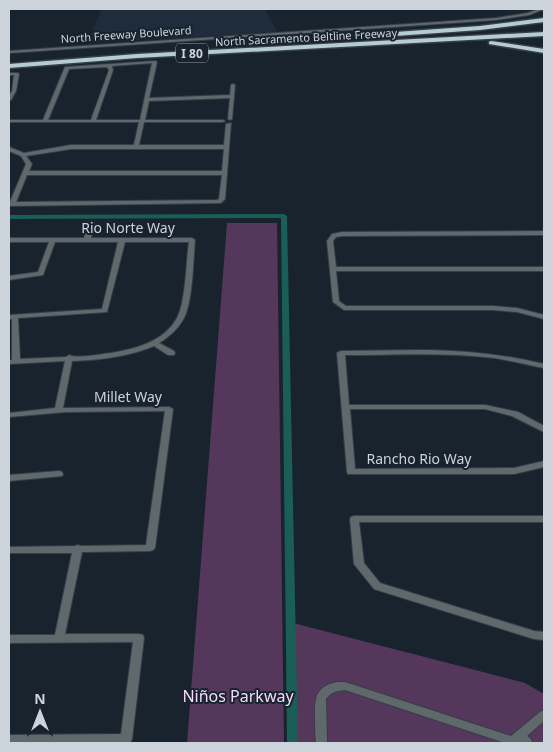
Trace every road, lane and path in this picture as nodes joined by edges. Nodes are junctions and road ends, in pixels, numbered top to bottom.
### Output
1 (542, 9) edge
2 (544, 20) edge
3 (544, 28) edge
4 (544, 34) edge
5 (319, 39) junction
6 (375, 43) junction
7 (544, 51) edge
8 (9, 52) edge
9 (9, 60) edge
10 (110, 65) junction
11 (9, 66) edge
12 (9, 74) edge
13 (233, 85) dead end
14 (11, 91) edge
15 (232, 96) junction
16 (9, 99) edge
17 (146, 100) junction
18 (9, 121) edge
19 (45, 121) junction
20 (93, 121) junction
21 (143, 121) junction
22 (227, 121) junction
23 (136, 147) junction
24 (226, 147) junction
25 (9, 149) edge
26 (24, 155) junction
27 (27, 173) junction
28 (223, 173) junction
29 (11, 203) edge
30 (91, 223) dead end
31 (544, 233) edge
32 (9, 240) edge
33 (53, 240) junction
34 (87, 240) junction
35 (122, 240) junction
36 (332, 269) junction
37 (544, 269) edge
38 (9, 278) edge
39 (12, 317) edge
40 (544, 317) edge
41 (154, 343) junction
42 (171, 354) dead end
43 (69, 358) junction
44 (12, 362) edge
45 (544, 365) edge
46 (346, 407) junction
47 (59, 410) junction
48 (9, 415) edge
49 (544, 429) edge
50 (544, 464) edge
51 (59, 474) dead end
52 (9, 478) edge
53 (544, 519) edge
54 (78, 548) junction
55 (9, 550) edge
56 (544, 636) edge
57 (59, 638) junction
58 (9, 639) edge
59 (544, 715) edge
60 (9, 740) edge
61 (126, 741) edge
62 (517, 741) edge
63 (322, 743) edge

1 - 8 street, North Freeway Boulevard
2 - 5 highway
3 - 5 highway, North Sacramento Beltline Freeway / I 80
4 - 6 highway, North Sacramento Beltline Freeway / I 80
5 - 9 highway, North Sacramento Beltline Freeway / I 80
6 - 7 highway
6 - 11 highway, North Sacramento Beltline Freeway / I 80
10 - 17 street
10 - 19 street
10 - 20 street
12 - 14 street
13 - 15 street
14 - 16 street
15 - 17 street
15 - 22 street
17 - 21 street
18 - 19 street
19 - 20 street
20 - 21 street
21 - 22 street
21 - 23 street
22 - 24 street
23 - 24 street
23 - 26 street
24 - 28 street
25 - 26 street
26 - 27 street
27 - 28 street
27 - 29 street
28 - 29 street
30 - 34 street
31 - 36 street
32 - 33 street, Rio Norte Way
33 - 34 street, Rio Norte Way
33 - 38 street
34 - 35 street, Rio Norte Way
35 - 39 street
35 - 41 street, Rio Norte Way
36 - 37 street
36 - 40 street
39 - 44 street
41 - 42 street
41 - 43 street
43 - 44 street
43 - 47 street
45 - 46 street, Rancho Rio Way
46 - 49 street
46 - 50 street, Rancho Rio Way
47 - 48 street, Millet Way
47 - 54 street, Millet Way
51 - 52 street
53 - 56 street
54 - 55 street
54 - 57 street
57 - 58 street
57 - 61 street
59 - 62 street
60 - 61 street
62 - 63 street

